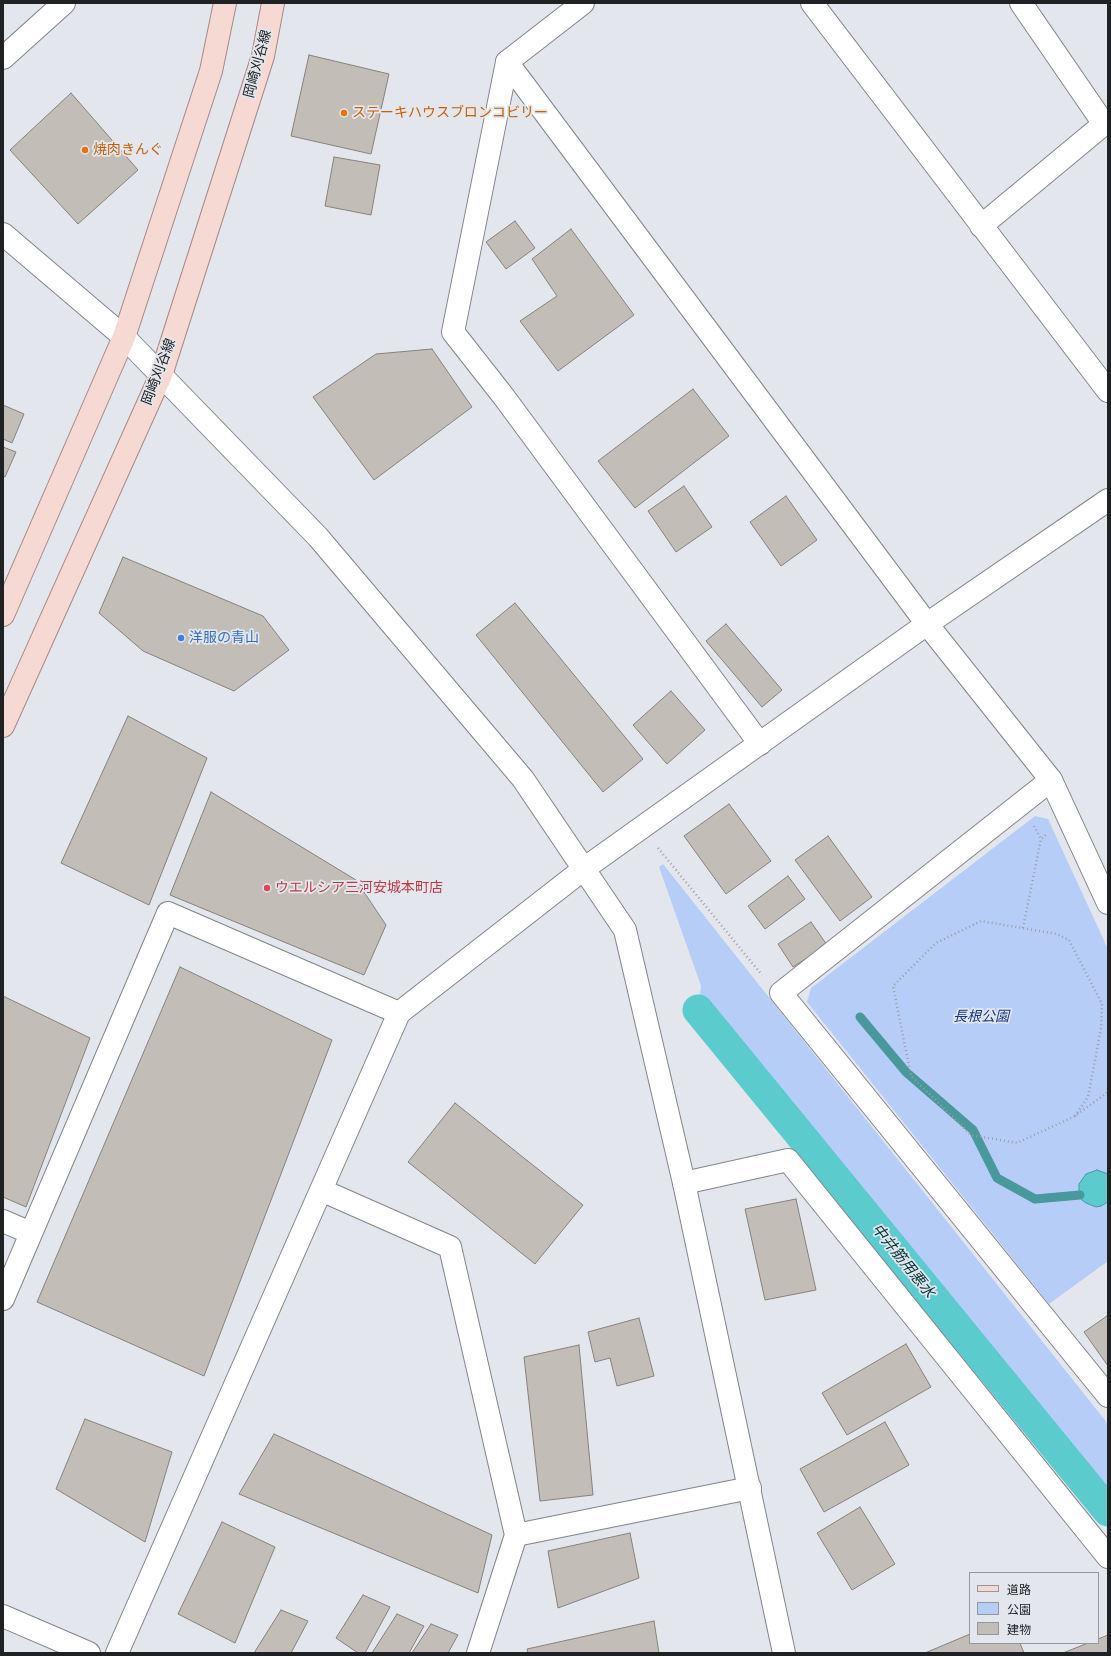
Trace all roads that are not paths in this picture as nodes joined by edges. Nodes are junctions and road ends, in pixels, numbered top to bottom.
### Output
1 (64, 3) edge
2 (225, 3) edge
3 (273, 3) edge
4 (583, 3) edge
5 (812, 3) edge
6 (1021, 3) edge
7 (3, 58) edge
8 (507, 62) junction
9 (981, 226) junction
10 (3, 234) edge
11 (124, 338) junction
12 (161, 375) junction
13 (1108, 391) edge
14 (1108, 500) edge
15 (3, 615) edge
16 (927, 624) junction
17 (3, 726) edge
18 (760, 744) junction
19 (1050, 780) junction
20 (585, 868) junction
21 (1108, 903) edge
22 (399, 1013) junction
23 (684, 1183) junction
24 (321, 1190) junction
25 (3, 1221) edge
26 (31, 1233) junction
27 (3, 1299) edge
28 (1108, 1396) edge
29 (750, 1488) junction
30 (516, 1535) junction
31 (1108, 1557) edge
32 (3, 1616) edge
33 (89, 1653) edge
34 (117, 1653) edge
35 (478, 1653) edge
36 (784, 1653) edge

1 - 7 street
2 - 11 main road
3 - 12 main road, 岡崎刈谷線
4 - 8 street
5 - 9 street
6 - 9 street
8 - 16 street
8 - 18 street
9 - 13 street
10 - 11 street
11 - 12 street
11 - 15 main road
12 - 17 main road, 岡崎刈谷線
12 - 20 street
14 - 16 street
16 - 18 street
16 - 19 street
18 - 20 street
19 - 21 street
19 - 28 street
20 - 22 street
20 - 23 street
22 - 24 street
22 - 26 street
23 - 29 street
23 - 31 street
24 - 30 street
24 - 34 street
25 - 26 street
26 - 27 street
29 - 30 street
29 - 36 street
30 - 35 street
32 - 33 street

